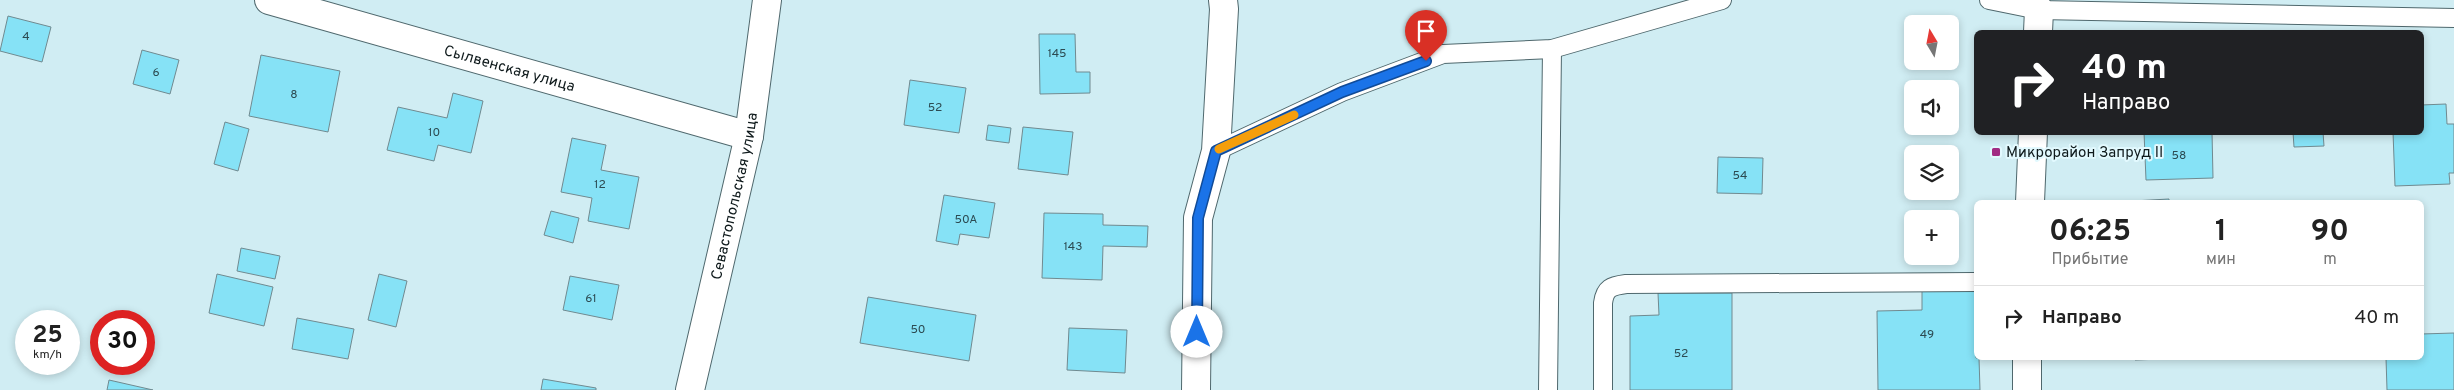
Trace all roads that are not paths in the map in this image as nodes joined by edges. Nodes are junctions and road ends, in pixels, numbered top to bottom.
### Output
1 (269, 0) edge
2 (767, 0) edge
3 (1223, 0) edge
4 (1722, 0) edge
5 (1989, 0) edge
6 (2454, 18) edge
7 (2038, 21) edge
8 (1552, 49) junction
9 (2033, 135) edge
10 (749, 136) junction
11 (1216, 151) junction
12 (2030, 200) edge
13 (1974, 282) edge
14 (2027, 360) edge
15 (690, 390) edge
16 (1196, 390) edge
17 (1548, 390) edge
18 (1603, 390) edge
19 (2027, 390) edge

1 - 10 street, Сылвенская улица
2 - 10 street, Севастопольская улица
3 - 11 street
4 - 8 lane
5 - 7 lane
6 - 7 lane
8 - 11 lane
8 - 17 lane
9 - 12 street
10 - 15 street, Севастопольская улица
11 - 16 street
13 - 18 lane
14 - 19 street

